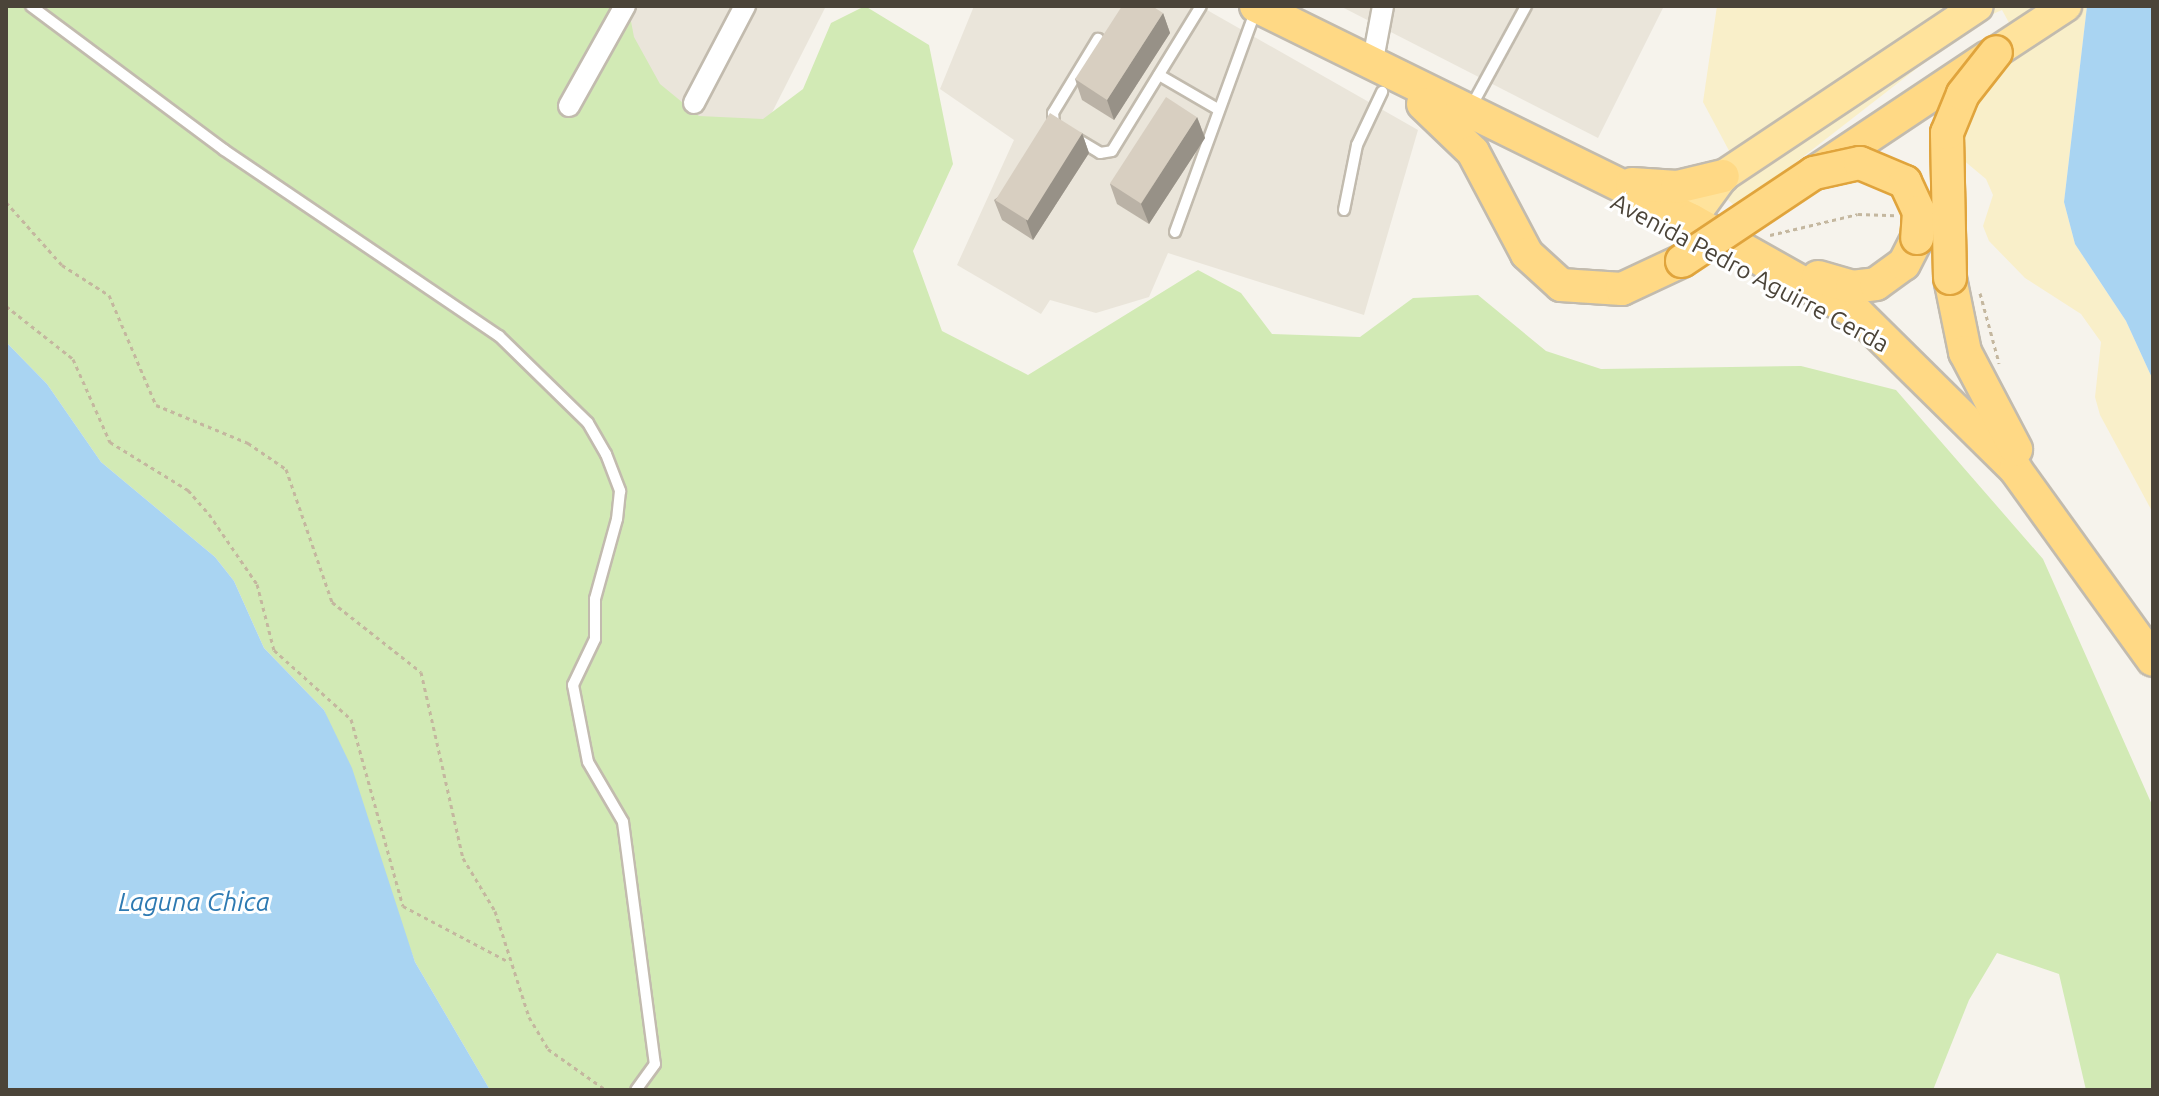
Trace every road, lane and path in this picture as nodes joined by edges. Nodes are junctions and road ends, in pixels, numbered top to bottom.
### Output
1 (31, 6) edge
2 (625, 6) edge
3 (745, 6) edge
4 (1201, 6) edge
5 (1256, 6) edge
6 (1383, 6) edge
7 (1526, 6) edge
8 (1978, 6) edge
9 (2066, 6) edge
10 (1098, 39) edge
11 (1996, 52) junction
12 (1159, 75) junction
13 (1377, 79) junction
14 (694, 103) dead end
15 (569, 106) dead end
16 (1456, 107) junction
17 (1216, 108) junction
18 (1814, 173) junction
19 (1723, 176) junction
20 (1610, 179) junction
21 (6, 202) edge
22 (1344, 210) dead end
23 (1914, 228) junction
24 (1175, 232) dead end
25 (1758, 232) dead end
26 (1687, 239) junction
27 (1789, 270) junction
28 (1964, 283) junction
29 (6, 306) edge
30 (1898, 352) junction
31 (2004, 378) dead end
32 (2042, 502) junction
33 (2153, 660) edge
34 (509, 962) junction
35 (606, 1090) edge
36 (636, 1090) edge

1 - 36 lane
2 - 15 street
3 - 14 street
4 - 12 lane
5 - 13 highway
5 - 17 lane
6 - 13 street
7 - 16 lane
8 - 19 main road
9 - 11 main road
10 - 12 lane
11 - 18 highway, bridge
11 - 28 highway, bridge
12 - 17 lane
13 - 16 highway, Avenida Pedro Aguirre Cerda
13 - 22 lane
13 - 26 highway
16 - 20 highway, Avenida Pedro Aguirre Cerda
16 - 26 highway, Avenida Pedro Aguirre Cerda
17 - 24 lane
18 - 23 highway, bridge
18 - 26 highway, bridge
19 - 20 highway
19 - 26 main road
20 - 26 highway, Avenida Pedro Aguirre Cerda
21 - 34 path
23 - 25 path
23 - 27 highway
26 - 27 highway, Avenida Pedro Aguirre Cerda
26 - 30 highway, Avenida Pedro Aguirre Cerda
27 - 30 highway, Avenida Pedro Aguirre Cerda
28 - 31 path
28 - 32 highway
29 - 34 path
30 - 32 highway
32 - 33 highway
34 - 35 path

